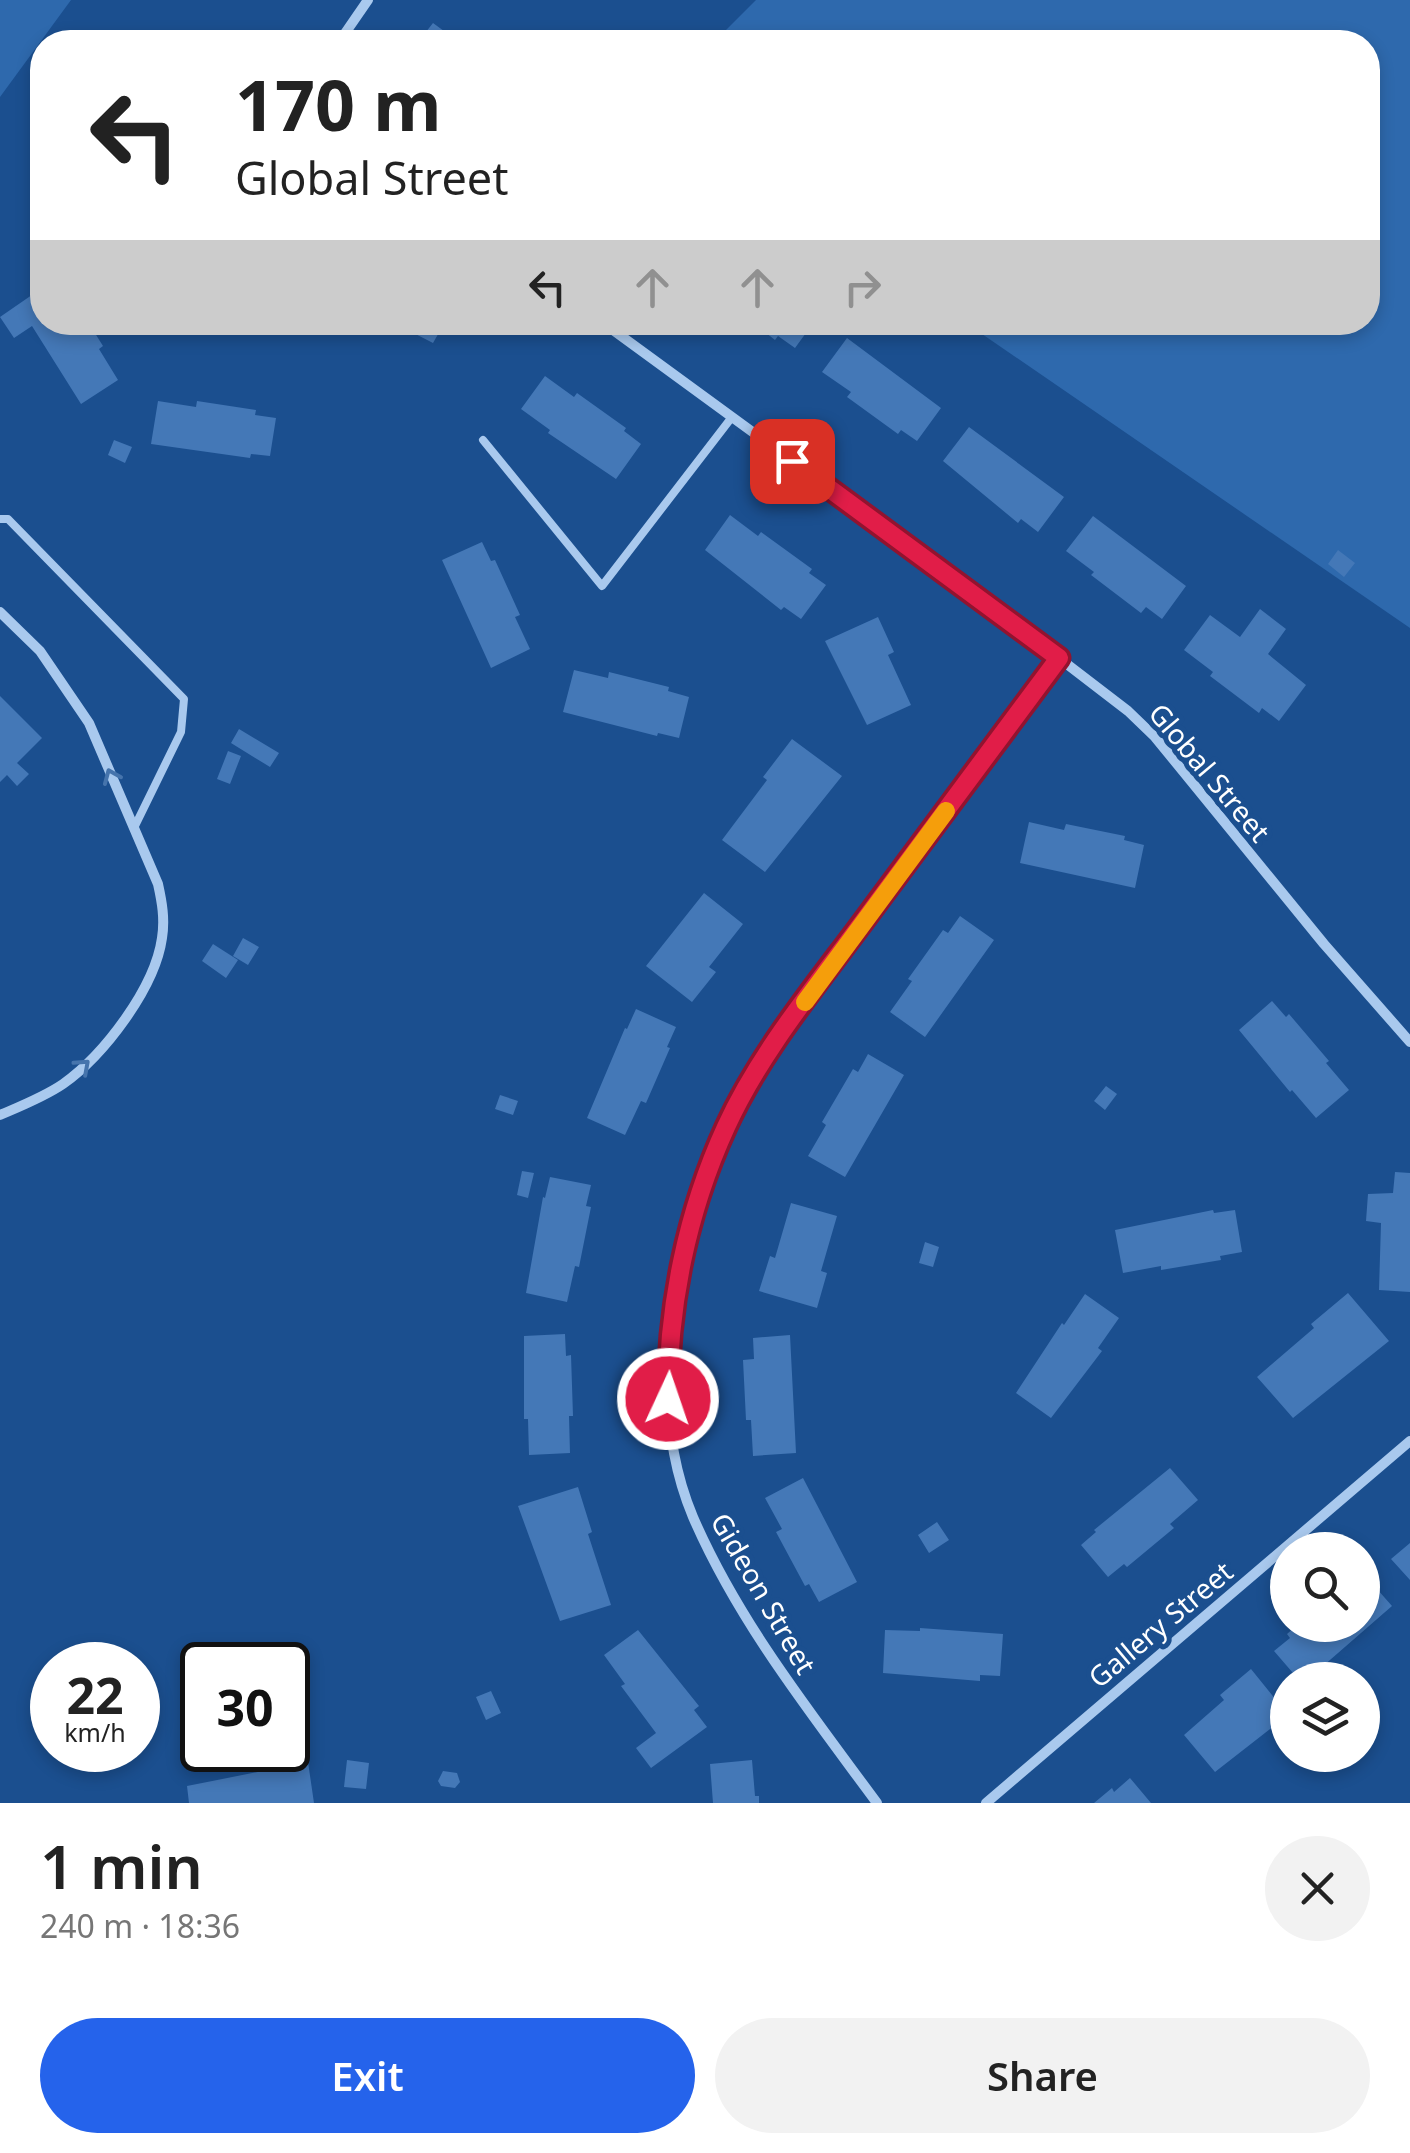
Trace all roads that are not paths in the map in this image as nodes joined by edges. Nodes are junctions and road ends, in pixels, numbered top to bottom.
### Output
1 (368, 0) edge
2 (347, 30) edge
3 (620, 335) edge
4 (732, 416) junction
5 (483, 440) dead end
6 (0, 519) edge
7 (0, 612) edge
8 (1059, 658) junction
9 (134, 828) junction
10 (1410, 1042) edge
11 (0, 1115) edge
12 (1410, 1441) edge
13 (877, 1803) edge
14 (986, 1803) edge

1 - 2 street
3 - 4 street, Global Street
4 - 5 lane
4 - 8 street, Global Street
6 - 9 lane
9 -> 7 street
8 - 10 street, Global Street
8 - 13 street, Gideon Street
11 -> 9 street
12 - 14 street, Gallery Street

